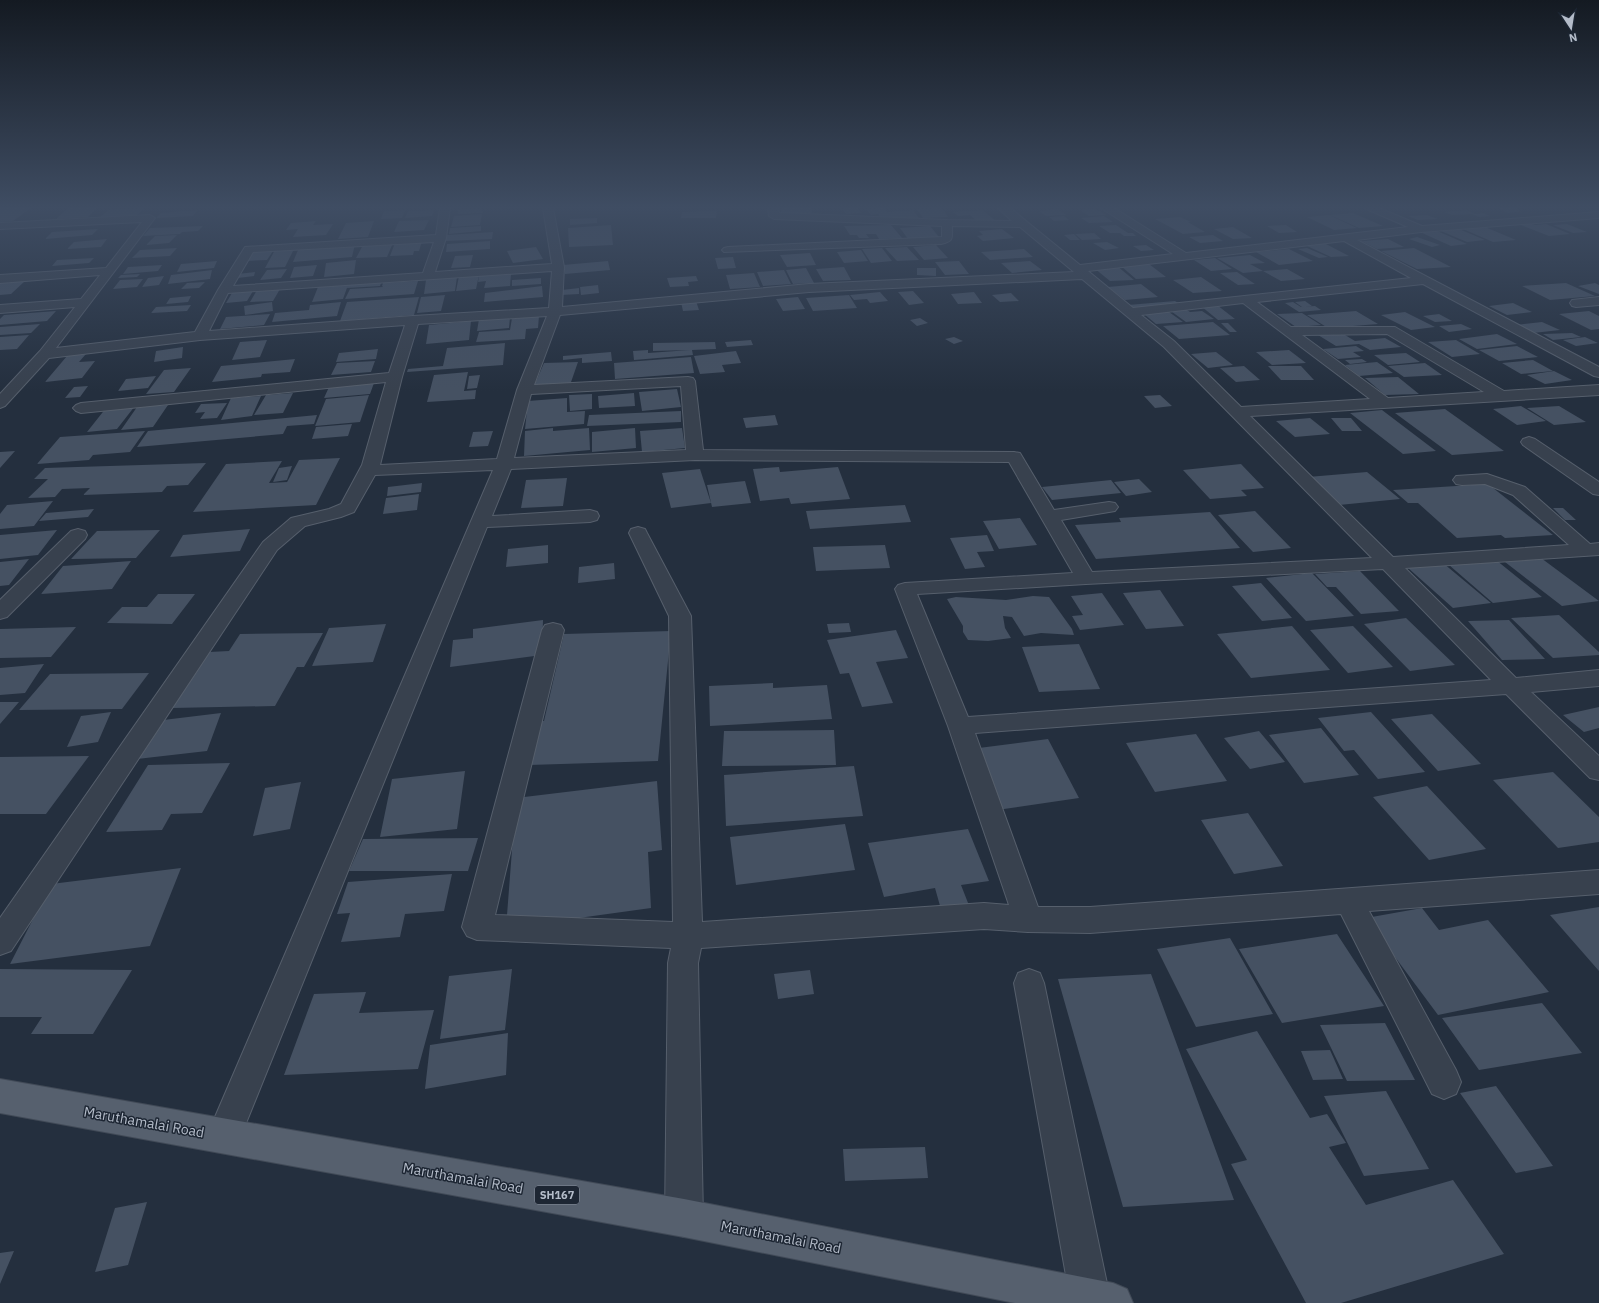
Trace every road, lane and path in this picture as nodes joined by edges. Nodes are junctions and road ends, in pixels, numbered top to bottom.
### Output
1 (237, 269) edge
2 (430, 269) edge
3 (532, 269) edge
4 (558, 269) edge
5 (1078, 269) edge
6 (1104, 269) edge
7 (1403, 269) edge
8 (109, 271) joint
9 (1082, 272) junction
10 (428, 276) junction
11 (0, 279) edge
12 (1424, 280) junction
13 (224, 290) junction
14 (1245, 299) junction
15 (1599, 301) edge
16 (86, 302) junction
17 (1576, 303) dead end
18 (0, 309) edge
19 (555, 312) junction
20 (1130, 312) junction
21 (413, 320) junction
22 (1288, 331) junction
23 (200, 336) junction
24 (45, 354) junction
25 (1599, 373) edge
26 (395, 377) junction
27 (525, 390) junction
28 (1599, 390) edge
29 (1501, 396) junction
30 (0, 403) edge
31 (1385, 403) junction
32 (81, 408) dead end
33 (1238, 412) junction
34 (1529, 442) dead end
35 (695, 455) junction
36 (504, 464) junction
37 (371, 465) junction
38 (1462, 480) dead end
39 (1599, 490) edge
40 (1109, 507) dead end
41 (590, 516) dead end
42 (1050, 516) junction
43 (480, 522) junction
44 (638, 533) dead end
45 (78, 535) dead end
46 (1593, 550) edge
47 (1389, 563) junction
48 (1086, 578) junction
49 (0, 612) edge
50 (553, 630) dead end
51 (1599, 678) edge
52 (1511, 686) junction
53 (960, 726) junction
54 (1599, 771) edge
55 (1599, 882) edge
56 (1349, 901) junction
57 (1028, 919) junction
58 (688, 936) junction
59 (0, 942) edge
60 (1029, 983) dead end
61 (1444, 1082) dead end
62 (0, 1096) edge
63 (224, 1136) junction
64 (684, 1218) junction
65 (1102, 1301) edge

1 - 13 street
2 - 10 street
3 - 10 street
4 - 19 street
5 - 9 street
6 - 9 street
7 - 12 street
8 - 11 street
8 - 16 street
9 - 19 street
9 - 20 street
10 - 13 street
12 - 14 street
12 - 25 street
13 - 23 street
14 - 20 street
14 - 22 street
15 - 17 street
16 - 18 street
16 - 24 street
19 - 21 street
19 - 27 street
20 - 33 street
21 - 23 street
21 - 26 street
22 - 29 street
22 - 31 street
23 - 24 street
24 - 30 street
26 - 32 street
26 - 37 street
27 - 35 street
27 - 36 street
28 - 29 street
29 - 31 street
31 - 33 street
33 - 47 street
34 - 39 street
35 - 36 street
35 - 42 street
36 - 37 street
36 - 43 street
37 - 59 street
38 - 46 street
40 - 42 street
41 - 43 street
42 - 48 street
43 - 63 street
44 - 58 street
45 - 49 street
46 - 47 street
47 - 48 street
47 - 52 street
48 - 53 street
50 - 58 street
51 - 52 street
52 - 53 street
52 - 54 street
53 - 57 street
55 - 56 street
56 - 57 street
56 - 61 street
57 - 58 street
58 - 64 street
60 - 65 street
62 - 63 main road, Maruthamalai Road / SH167
63 - 64 main road, Maruthamalai Road / SH167
64 - 65 main road, Maruthamalai Road / SH167

